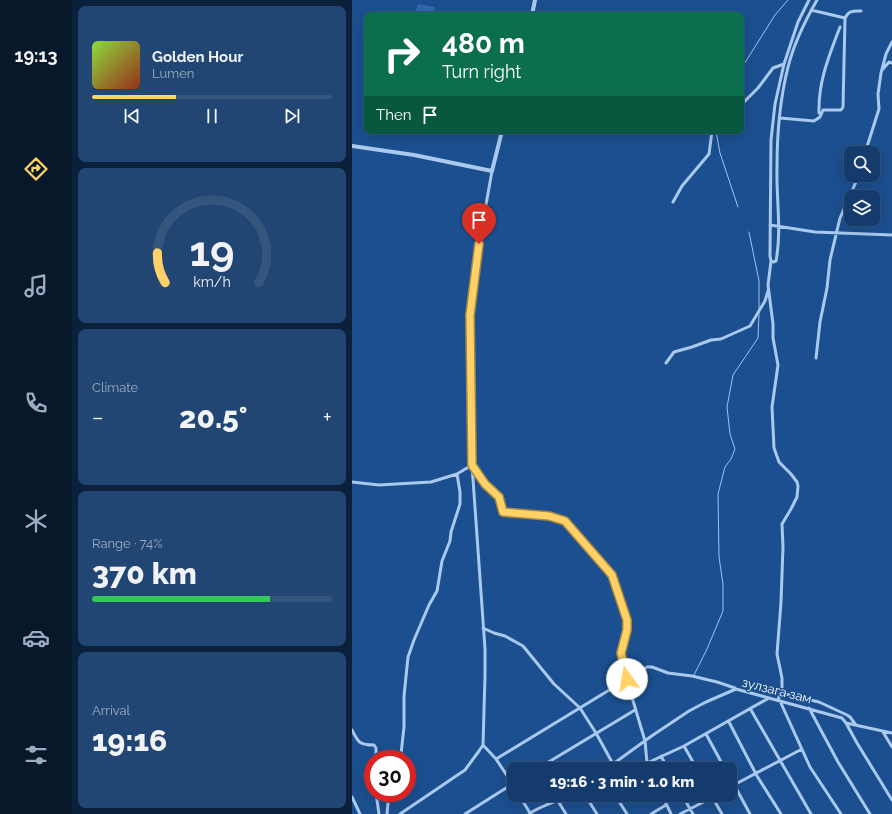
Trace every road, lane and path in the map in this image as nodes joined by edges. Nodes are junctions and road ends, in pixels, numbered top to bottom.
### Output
1 (536, 0) edge
2 (809, 0) edge
3 (817, 0) edge
4 (812, 10) junction
5 (861, 10) dead end
6 (533, 12) edge
7 (845, 18) junction
8 (840, 27) dead end
9 (892, 42) edge
10 (892, 62) edge
11 (784, 64) junction
12 (881, 73) junction
13 (744, 101) edge
14 (820, 117) junction
15 (780, 118) junction
16 (501, 134) edge
17 (712, 134) edge
18 (352, 146) edge
19 (867, 146) edge
20 (492, 171) junction
21 (856, 182) edge
22 (673, 202) dead end
23 (770, 225) junction
24 (779, 227) junction
25 (836, 232) junction
26 (892, 235) edge
27 (771, 261) junction
28 (769, 289) junction
29 (816, 358) dead end
30 (666, 363) dead end
31 (472, 465) junction
32 (457, 474) junction
33 (352, 482) edge
34 (483, 628) junction
35 (627, 679) junction
36 (736, 688) junction
37 (781, 693) junction
38 (770, 698) junction
39 (779, 701) junction
40 (580, 708) junction
41 (809, 708) junction
42 (635, 710) junction
43 (750, 710) junction
44 (729, 722) junction
45 (846, 723) junction
46 (856, 725) junction
47 (352, 730) edge
48 (884, 732) junction
49 (596, 733) junction
50 (892, 733) edge
51 (706, 734) junction
52 (645, 741) junction
53 (483, 745) junction
54 (684, 746) junction
55 (892, 747) edge
56 (802, 749) junction
57 (376, 750) edge
58 (401, 750) edge
59 (661, 756) junction
60 (496, 759) junction
61 (779, 761) junction
62 (548, 762) edge
63 (612, 762) edge
64 (616, 762) edge
65 (648, 762) edge
66 (650, 762) edge
67 (664, 762) edge
68 (693, 762) edge
69 (721, 762) edge
70 (756, 773) junction
71 (507, 774) edge
72 (737, 783) edge
73 (507, 788) edge
74 (737, 790) edge
75 (352, 797) edge
76 (892, 800) edge
77 (377, 802) edge
78 (388, 802) edge
79 (525, 802) edge
80 (558, 802) joint
81 (589, 802) edge
82 (619, 802) edge
83 (665, 802) edge
84 (686, 802) edge
85 (701, 802) edge
86 (715, 802) edge
87 (666, 805) junction
88 (690, 808) junction
89 (531, 812) edge
90 (402, 813) edge
91 (360, 814) edge
92 (378, 814) edge
93 (387, 814) edge
94 (465, 814) edge
95 (536, 814) edge
96 (566, 814) edge
97 (597, 814) edge
98 (627, 814) edge
99 (652, 814) edge
100 (671, 814) edge
101 (680, 814) edge
102 (693, 814) edge
103 (722, 814) edge
104 (750, 814) edge
105 (781, 814) edge
106 (811, 814) edge
107 (841, 814) edge
108 (870, 814) edge

1 - 6 street
2 - 11 street
3 - 4 street
4 - 7 street
4 - 15 street
5 - 7 street
7 - 14 street
8 - 14 street
9 - 12 street
10 - 12 street
11 - 13 street
11 - 23 street
12 - 19 street
14 - 15 street
15 - 24 street
16 - 20 street
17 - 22 street
18 - 20 street
20 - 31 street
21 - 25 street
23 - 24 street
23 - 27 street
24 - 25 street
24 - 27 street
25 - 26 street
25 - 29 street
27 - 28 street
28 - 30 street
28 - 37 street
31 - 32 street
31 - 34 street
31 - 35 street
32 - 33 street
32 - 58 street
34 - 40 street
34 - 53 street
35 - 36 street
35 - 40 street
35 - 42 street
36 - 38 street, зулзага зам
36 - 52 street, зулзага зам
37 - 39 street
37 - 46 street
38 - 39 street, зулзага зам
38 - 43 street
39 - 41 street, зулзага зам
39 - 56 street
40 - 49 street
40 - 60 street
41 - 45 street, зулзага зам
41 - 108 street
42 - 49 street
42 - 52 street
43 - 44 street
43 - 61 street
44 - 51 street
44 - 70 street
45 - 46 street, зулзага зам
45 - 76 street
46 - 48 street, зулзага зам
47 - 57 street
48 - 50 street, зулзага зам
48 - 55 street
49 - 62 street
49 - 63 street
51 - 54 street
51 - 69 street
52 - 64 street, зулзага зам
52 - 65 street
53 - 60 street
53 - 90 street
54 - 59 street
54 - 68 street
56 - 61 street
56 - 107 street
59 - 66 street
59 - 67 street
60 - 71 street
61 - 70 street
61 - 106 street
70 - 72 street
70 - 105 street
73 - 94 street
74 - 104 street
75 - 91 street
77 - 92 street
78 - 93 street
79 - 89 street
80 - 89 street
80 - 96 street
81 - 97 street
82 - 98 street
83 - 87 street
84 - 88 street
85 - 88 street
86 - 103 street
87 - 99 street
87 - 100 street
88 - 101 street
88 - 102 street
89 - 95 street

